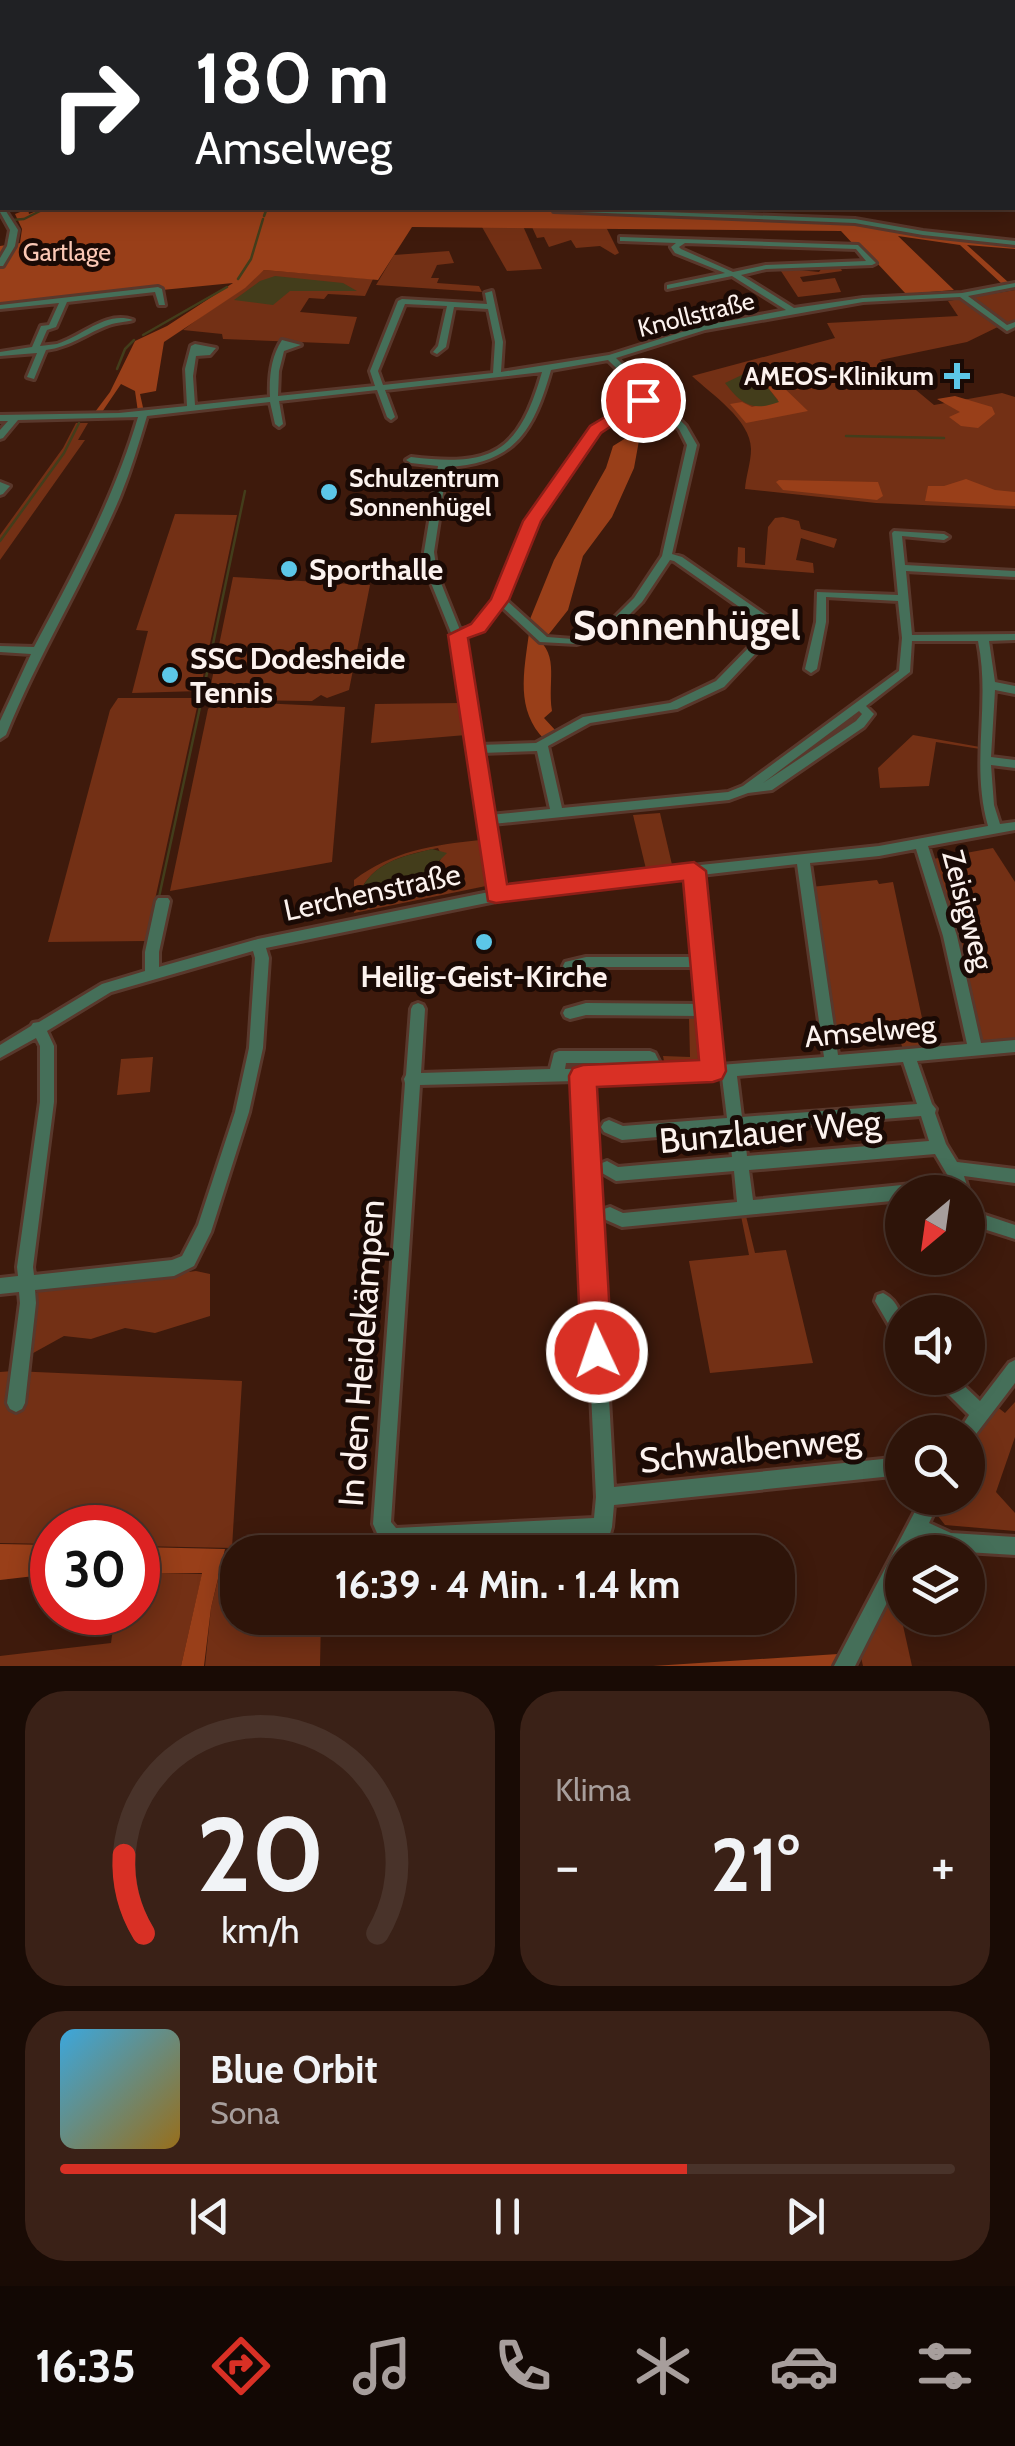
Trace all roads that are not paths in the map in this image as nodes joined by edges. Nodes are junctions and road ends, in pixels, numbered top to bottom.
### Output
1 (556, 210) dead end
2 (8, 218) edge
3 (623, 239) dead end
4 (683, 241) junction
5 (1015, 243) edge
6 (0, 264) edge
7 (732, 273) junction
8 (1015, 284) edge
9 (670, 287) dead end
10 (489, 293) dead end
11 (962, 295) junction
12 (64, 300) junction
13 (162, 304) dead end
14 (450, 304) junction
15 (0, 307) edge
16 (491, 307) junction
17 (793, 311) junction
18 (129, 320) dead end
19 (1011, 326) edge
20 (280, 349) dead end
21 (38, 350) junction
22 (437, 352) dead end
23 (0, 354) edge
24 (192, 354) dead end
25 (610, 357) junction
26 (547, 369) junction
27 (497, 375) junction
28 (32, 377) dead end
29 (381, 387) junction
30 (652, 396) junction
31 (276, 398) junction
32 (191, 408) junction
33 (144, 413) junction
34 (392, 417) dead end
35 (0, 418) edge
36 (15, 418) junction
37 (279, 424) dead end
38 (0, 436) edge
39 (411, 460) dead end
40 (443, 464) junction
41 (0, 484) edge
42 (0, 492) edge
43 (944, 537) dead end
44 (667, 556) junction
45 (900, 568) junction
46 (1015, 574) edge
47 (903, 598) junction
48 (500, 600) junction
49 (458, 635) junction
50 (1015, 637) edge
51 (907, 638) junction
52 (983, 639) junction
53 (0, 649) edge
54 (38, 651) junction
55 (811, 668) dead end
56 (989, 685) junction
57 (1015, 690) edge
58 (860, 706) junction
59 (0, 736) edge
60 (542, 745) junction
61 (475, 749) junction
62 (986, 760) junction
63 (1015, 764) edge
64 (747, 788) junction
65 (557, 814) junction
66 (486, 820) junction
67 (1015, 826) edge
68 (995, 828) junction
69 (922, 844) junction
70 (803, 859) junction
71 (694, 871) junction
72 (496, 894) junction
73 (164, 900) dead end
74 (258, 944) junction
75 (704, 962) junction
76 (570, 966) dead end
77 (152, 973) junction
78 (418, 1008) dead end
79 (708, 1010) junction
80 (570, 1013) dead end
81 (38, 1027) junction
82 (1015, 1046) edge
83 (975, 1050) junction
84 (0, 1052) edge
85 (908, 1056) junction
86 (832, 1062) junction
87 (721, 1071) junction
88 (658, 1073) junction
89 (558, 1075) junction
90 (583, 1076) junction
91 (411, 1078) junction
92 (929, 1109) junction
93 (735, 1124) junction
94 (609, 1126) dead end
95 (940, 1147) junction
96 (740, 1164) junction
97 (607, 1168) dead end
98 (954, 1175) edge
99 (1015, 1176) edge
100 (985, 1178) edge
101 (885, 1195) edge
102 (746, 1208) junction
103 (610, 1214) dead end
104 (985, 1223) edge
105 (1015, 1232) edge
106 (25, 1284) junction
107 (0, 1286) edge
108 (883, 1300) dead end
109 (885, 1303) edge
110 (1015, 1369) edge
111 (962, 1395) edge
112 (16, 1404) dead end
113 (979, 1412) junction
114 (977, 1415) edge
115 (885, 1468) edge
116 (605, 1497) junction
117 (923, 1515) edge
118 (917, 1527) junction
119 (913, 1535) edge
120 (1015, 1546) edge
121 (885, 1587) edge
122 (844, 1666) edge

1 - 5 street
2 - 6 street
3 - 4 street
4 - 7 street
4 - 7 street
7 - 9 street
7 - 17 street
8 - 11 street, Knollstraße
10 - 16 street
11 - 17 street, Knollstraße
11 - 19 street
12 - 13 street
12 - 15 street
12 - 21 street
14 - 16 street
14 - 22 street
14 - 29 street
16 - 27 street
17 - 25 street, Knollstraße
18 - 21 street
20 - 31 street
21 - 23 street
21 - 28 street
24 - 32 street
25 - 26 street, Knollstraße
25 - 30 street
26 - 27 street, Knollstraße
26 - 40 street
27 - 29 street, Knollstraße
29 - 31 street, Knollstraße
29 - 34 street
30 - 44 street
30 - 48 street
31 - 32 street, Knollstraße
31 - 37 street
32 - 33 street, Knollstraße
33 - 36 street, Knollstraße
33 - 54 street
35 - 36 street, Knollstraße
36 - 38 street
39 - 40 street
40 - 49 street
41 - 42 street
43 - 45 street
44 - 48 street
44 - 60 street
45 - 46 street
45 - 47 street
47 - 51 street
47 - 55 street
48 - 49 street
49 - 61 street
50 - 52 street
51 - 52 street
51 - 58 street
52 - 56 street
53 - 54 street
54 - 59 street
56 - 57 street
56 - 62 street
58 - 64 street
58 - 64 street
60 - 61 street
60 - 65 street
61 - 66 street
62 - 63 street
62 - 68 street
64 - 65 street
65 - 66 street
66 - 72 street
67 - 68 street, Lerchenstraße
68 - 69 street, Lerchenstraße
69 - 70 street, Lerchenstraße
69 - 83 street, Zeisigweg
70 - 71 street, Lerchenstraße
70 - 86 street
71 - 72 street, Lerchenstraße
71 - 75 street
72 - 74 street, Lerchenstraße
73 - 77 street
74 - 77 street, Lerchenstraße
74 - 106 street
75 - 76 street
75 - 79 street
77 - 81 street, Lerchenstraße
78 - 91 street
79 - 80 street
79 - 87 street
81 - 84 street, Lerchenstraße
81 - 106 street
82 - 83 street, Amselweg
83 - 85 street, Amselweg
85 - 86 street, Amselweg
85 - 92 street
86 - 87 street, Amselweg
87 - 88 street, Amselweg
87 - 93 street
88 - 89 street
88 - 90 street, Amselweg
89 - 90 street, Amselweg
89 - 91 street, Amselweg
90 - 116 street
91 - 116 street, In den Heidekämpen
92 - 93 street
92 - 95 street
93 - 94 street
93 - 96 street
95 - 96 street, Bunzlauer Weg
95 - 98 street
96 - 97 street, Bunzlauer Weg
96 - 102 street
99 - 100 street
101 - 102 street
102 - 103 street
104 - 105 street
106 - 107 street
106 - 112 street
108 - 109 street
110 - 113 street
111 - 113 street
113 - 114 street
115 - 116 street, Schwalbenweg
117 - 118 street
118 - 119 street
118 - 120 street
121 - 122 street

